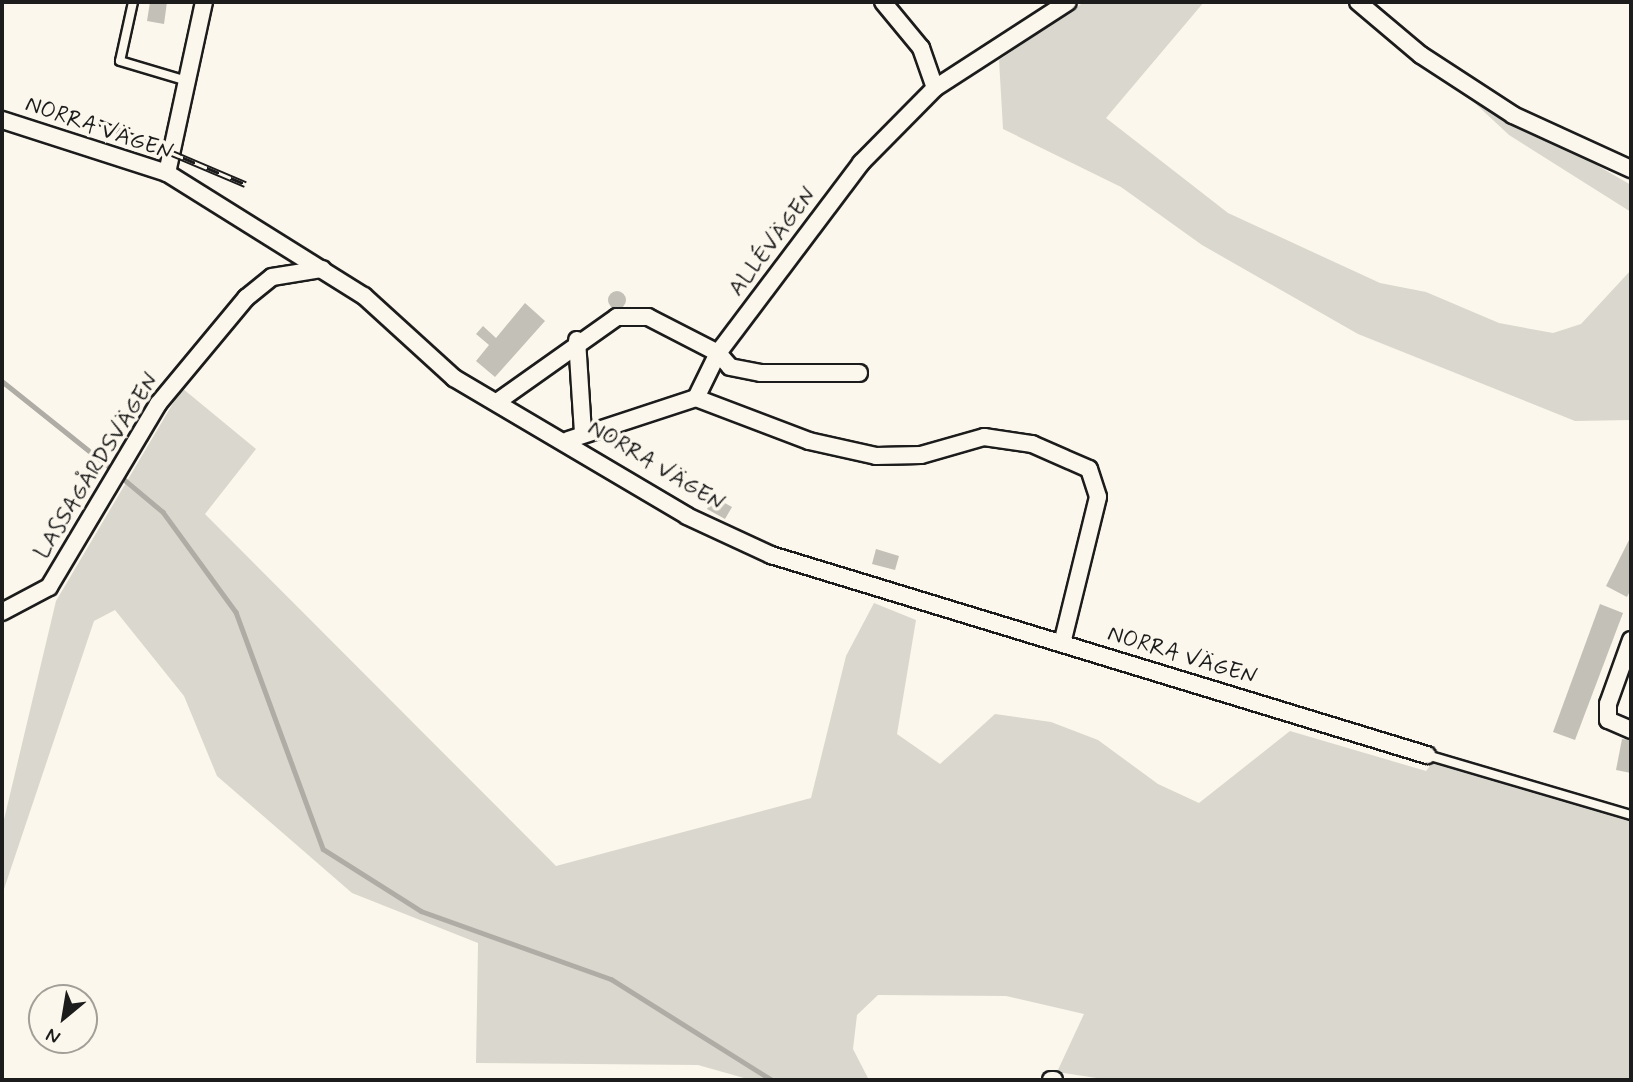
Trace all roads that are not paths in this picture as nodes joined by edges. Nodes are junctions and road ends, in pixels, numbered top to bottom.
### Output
1 (133, 2) edge
2 (204, 2) edge
3 (883, 2) edge
4 (1068, 2) edge
5 (1358, 2) edge
6 (187, 81) junction
7 (935, 88) junction
8 (2, 120) edge
9 (1631, 169) edge
10 (167, 173) junction
11 (323, 269) junction
12 (577, 340) junction
13 (718, 353) junction
14 (859, 373) dead end
15 (696, 398) junction
16 (497, 402) junction
17 (583, 432) junction
18 (568, 440) junction
19 (2, 612) edge
20 (1631, 640) edge
21 (1062, 644) junction
22 (1631, 730) edge
23 (1427, 755) joint
24 (1631, 815) edge

1 - 6 lane
2 - 6 street
3 - 7 street
4 - 7 street, ALLÉVÄGEN
5 - 9 street
6 - 10 street
7 - 13 street, ALLÉVÄGEN
8 - 10 street, NORRA VÄGEN
10 - 11 street, NORRA VÄGEN
11 - 16 street, NORRA VÄGEN
11 - 19 street, LASSAGÅRDSVÄGEN
12 - 13 street
12 - 16 street
12 - 17 street
13 - 14 street
13 - 15 street, ALLÉVÄGEN
15 - 17 street
15 - 21 street
16 - 18 street, NORRA VÄGEN
17 - 18 street
18 - 21 street, NORRA VÄGEN
20 - 22 street
21 - 23 street, NORRA VÄGEN
23 - 24 lane

